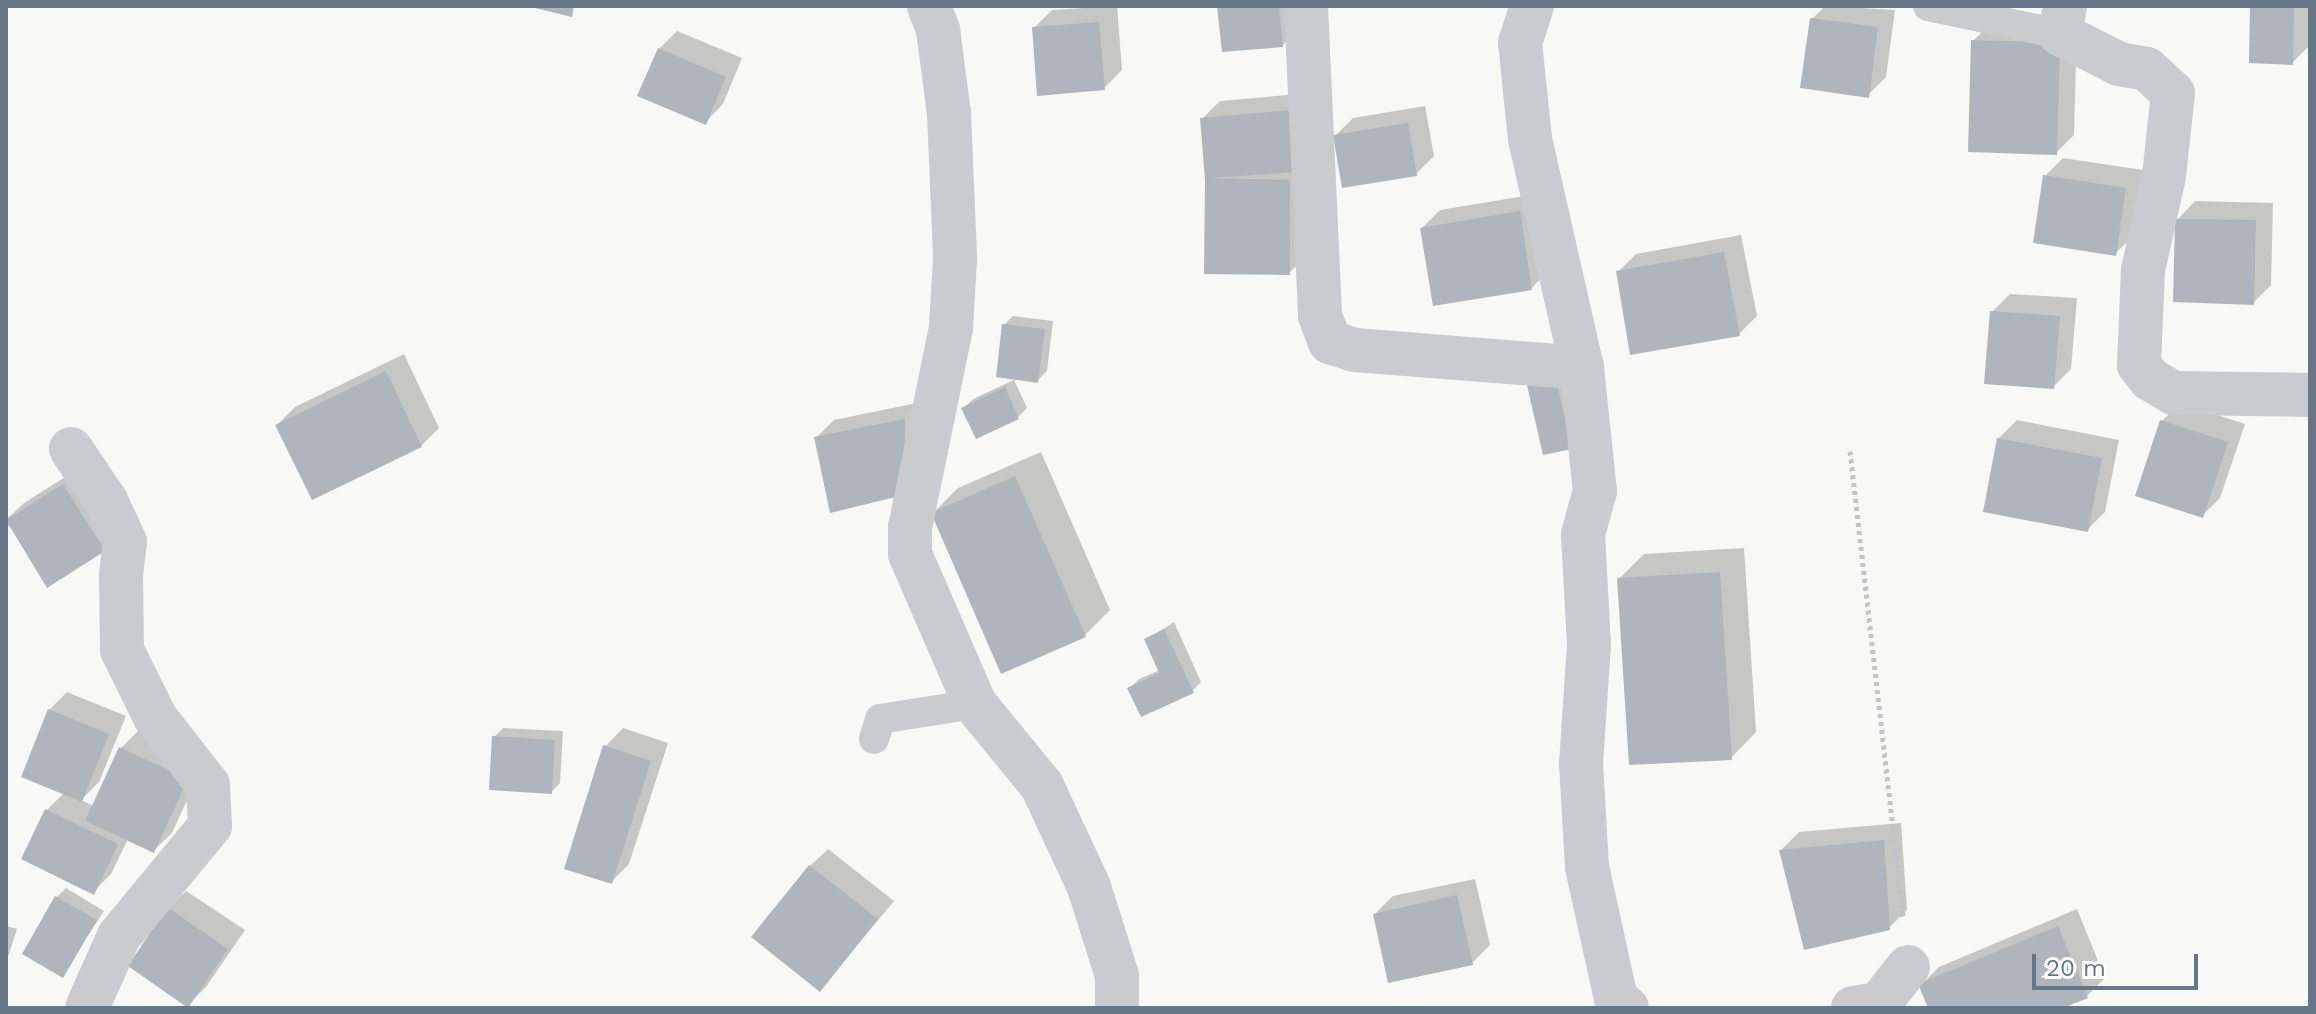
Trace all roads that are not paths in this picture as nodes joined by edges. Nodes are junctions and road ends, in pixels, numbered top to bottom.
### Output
1 (929, 6) edge
2 (1306, 6) edge
3 (1532, 6) edge
4 (1928, 6) edge
5 (2062, 20) edge
6 (1582, 368) junction
7 (2310, 395) edge
8 (71, 449) dead end
9 (975, 704) junction
10 (874, 739) dead end
11 (1908, 967) road end
12 (87, 1008) edge
13 (1117, 1008) edge
14 (1627, 1008) edge
15 (1853, 1008) edge

1 - 9 street
2 - 6 street
3 - 6 street
4 - 5 lane
5 - 7 street
6 - 14 street
8 - 12 street
9 - 10 lane
9 - 13 street
11 - 15 street

